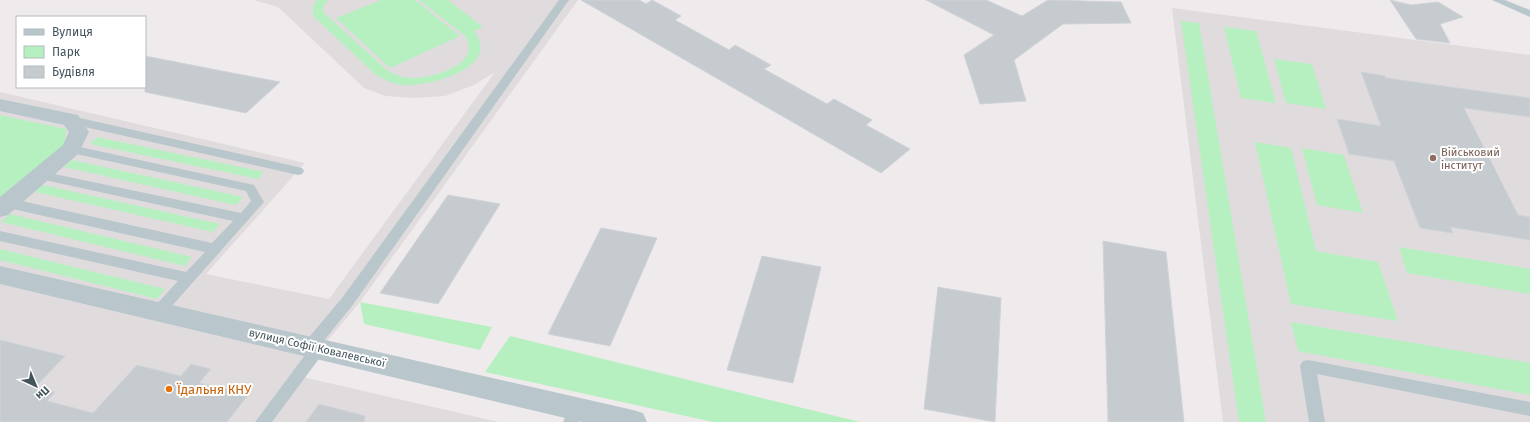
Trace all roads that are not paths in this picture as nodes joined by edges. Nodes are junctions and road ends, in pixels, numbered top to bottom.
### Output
1 (564, 0) edge
2 (1497, 0) edge
3 (1530, 14) edge
4 (0, 105) edge
5 (71, 120) junction
6 (71, 149) junction
7 (298, 171) dead end
8 (40, 175) junction
9 (4, 206) edge
10 (243, 218) junction
11 (0, 236) edge
12 (215, 249) junction
13 (0, 275) edge
14 (189, 278) junction
15 (159, 311) junction
16 (314, 347) junction
17 (1530, 410) edge
18 (574, 416) edge
19 (263, 422) edge
20 (633, 422) edge
21 (1317, 422) edge

1 - 16 lane
2 - 3 lane
4 - 5 street
5 - 6 street
5 - 7 lane
6 - 8 street
6 - 10 lane
8 - 9 street
8 - 10 lane
9 - 12 lane
10 - 12 lane
11 - 14 lane
12 - 14 lane
13 - 15 street, вулиця Софії Ковалевської
14 - 15 lane
15 - 16 street, вулиця Софії Ковалевської
16 - 18 street, вулиця Софії Ковалевської
16 - 19 lane
17 - 21 lane
18 - 20 street, вулиця Софії Ковалевської

